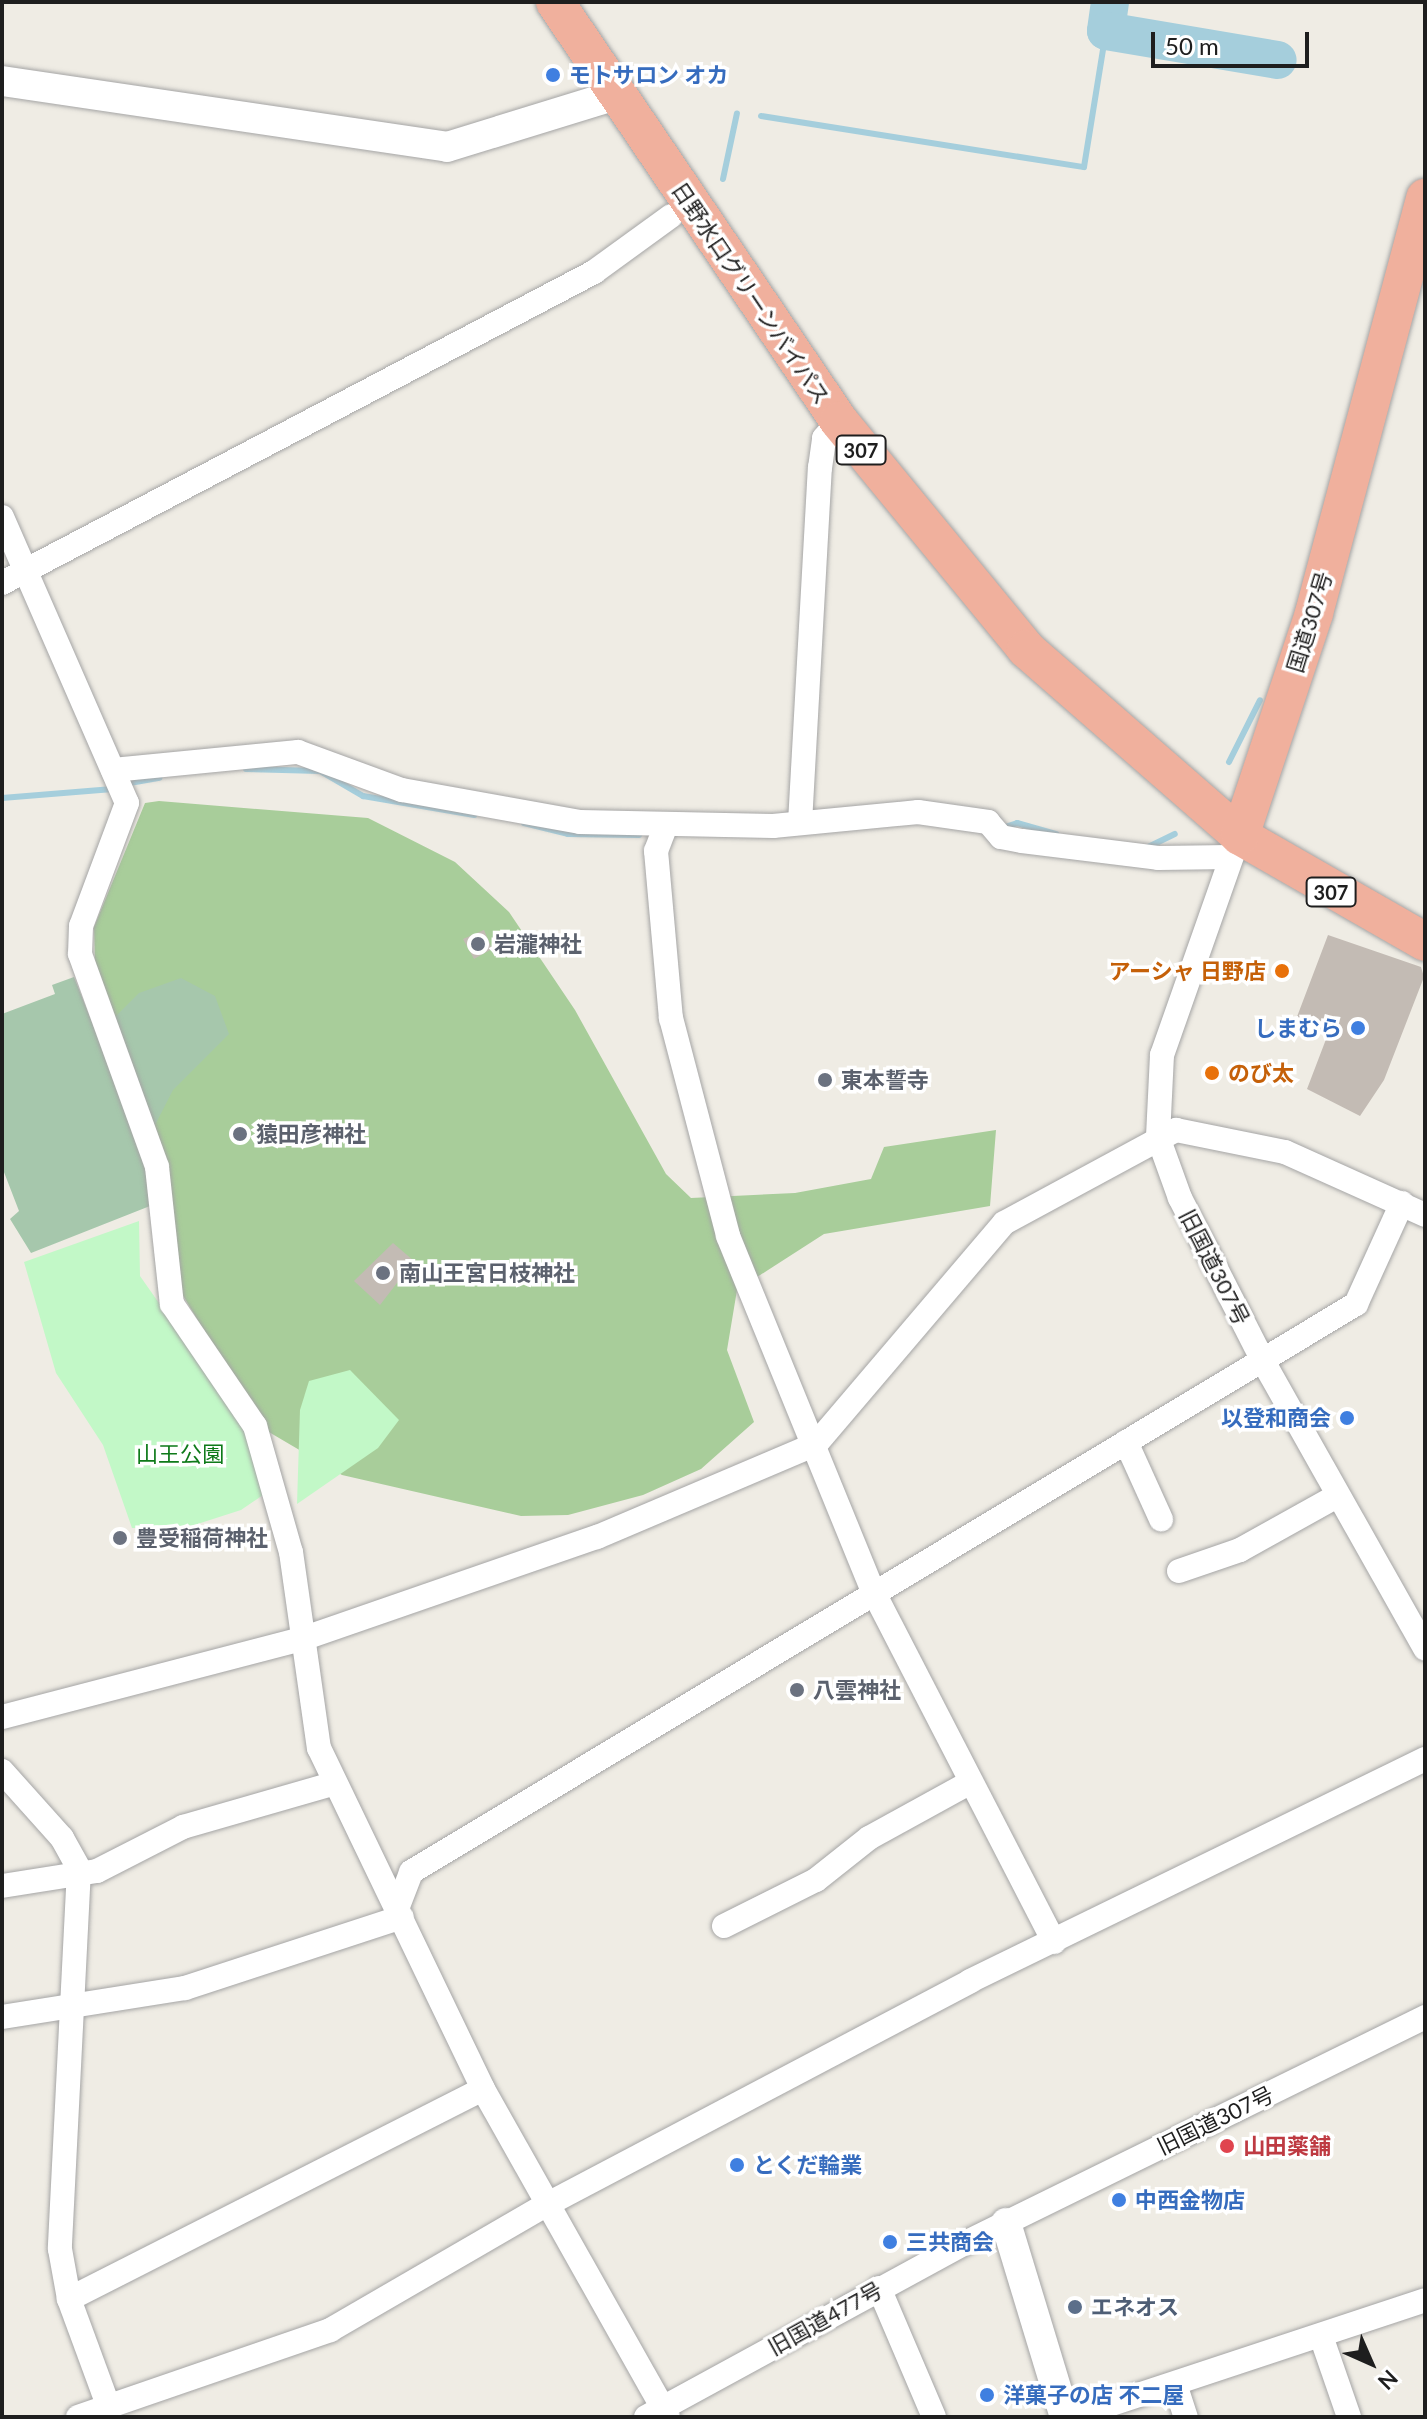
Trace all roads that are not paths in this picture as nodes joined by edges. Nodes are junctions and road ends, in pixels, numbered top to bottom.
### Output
1 (555, 2) edge
2 (2, 81) edge
3 (616, 95) junction
4 (1425, 198) edge
5 (671, 216) dead end
6 (839, 421) junction
7 (2, 517) edge
8 (26, 571) junction
9 (2, 583) edge
10 (118, 782) junction
11 (800, 823) junction
12 (666, 825) junction
13 (1235, 847) junction
14 (1425, 942) edge
15 (1158, 1137) junction
16 (1402, 1203) junction
17 (1425, 1215) edge
18 (1263, 1361) junction
19 (1126, 1442) junction
20 (816, 1444) junction
21 (1337, 1496) junction
22 (1161, 1519) dead end
23 (1179, 1571) dead end
24 (873, 1591) junction
25 (305, 1638) junction
26 (1425, 1648) edge
27 (2, 1717) edge
28 (1425, 1759) edge
29 (2, 1771) edge
30 (969, 1783) junction
31 (332, 1784) junction
32 (79, 1876) junction
33 (2, 1886) edge
34 (400, 1913) junction
35 (724, 1926) dead end
36 (1054, 1942) junction
37 (77, 2008) junction
38 (2, 2017) edge
39 (1425, 2017) edge
40 (483, 2089) junction
41 (546, 2205) junction
42 (1006, 2223) junction
43 (879, 2288) junction
44 (69, 2299) junction
45 (1425, 2300) edge
46 (1321, 2336) junction
47 (1175, 2384) junction
48 (107, 2411) edge
49 (659, 2414) edge
50 (78, 2417) edge
51 (934, 2417) edge
52 (1065, 2417) edge
53 (1072, 2417) edge
54 (1186, 2417) edge
55 (1349, 2417) edge

1 - 3 highway, 日野水口グリーンバイパス / 307
2 - 3 street
3 - 6 highway, 日野水口グリーンバイパス / 307
4 - 13 highway, 国道307号
5 - 8 street
6 - 11 street
6 - 13 highway, 日野水口グリーンバイパス / 307
7 - 8 street
8 - 9 street
8 - 10 street
10 - 12 street
10 - 25 street
11 - 12 street
11 - 13 street
12 - 20 street
13 - 14 highway, 307
13 - 15 street, 旧国道307号
15 - 16 street
15 - 18 street, 旧国道307号
15 - 20 street
16 - 17 street
16 - 18 street
18 - 19 street
18 - 21 street, 旧国道307号
19 - 22 street
19 - 24 street
20 - 24 street
20 - 25 street
21 - 23 street
21 - 26 street, 旧国道307号
24 - 30 street
24 - 34 street
25 - 27 street
25 - 31 street
28 - 36 street
29 - 32 street
30 - 35 street
30 - 36 street
31 - 32 street
31 - 34 street
32 - 33 street
32 - 37 street
34 - 37 street
34 - 40 street
36 - 41 street
37 - 38 street
37 - 44 street
39 - 42 street, 旧国道307号
40 - 41 street
40 - 44 street
41 - 48 street
41 - 49 street
42 - 43 street, 旧国道477号
42 - 52 street
43 - 49 street, 旧国道477号
43 - 51 street
44 - 48 street
45 - 46 street
46 - 47 street
46 - 55 street
47 - 53 street
47 - 54 street
48 - 50 street

